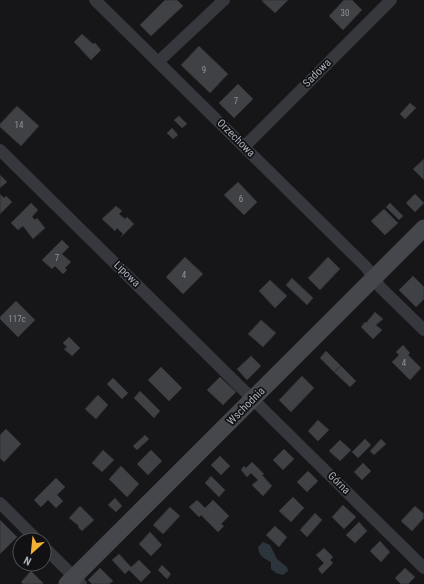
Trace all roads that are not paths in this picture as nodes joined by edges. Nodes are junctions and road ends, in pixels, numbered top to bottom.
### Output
1 (95, 0) edge
2 (224, 0) edge
3 (391, 0) edge
4 (158, 62) junction
5 (244, 147) junction
6 (0, 150) edge
7 (424, 228) edge
8 (374, 278) junction
9 (424, 330) edge
10 (254, 398) junction
11 (0, 503) edge
12 (29, 532) edge
13 (52, 556) edge
14 (424, 568) edge
15 (74, 582) edge

1 - 4 street, Orzechowa
2 - 4 street
3 - 5 street, Sadowa
4 - 5 street, Orzechowa
5 - 8 street, Orzechowa
6 - 10 street, Lipowa
7 - 8 street, Wschodnia
8 - 9 street, Orzechowa
8 - 10 street, Wschodnia
10 - 14 street, Górna
10 - 15 street, Wschodnia
11 - 12 street
13 - 15 street

